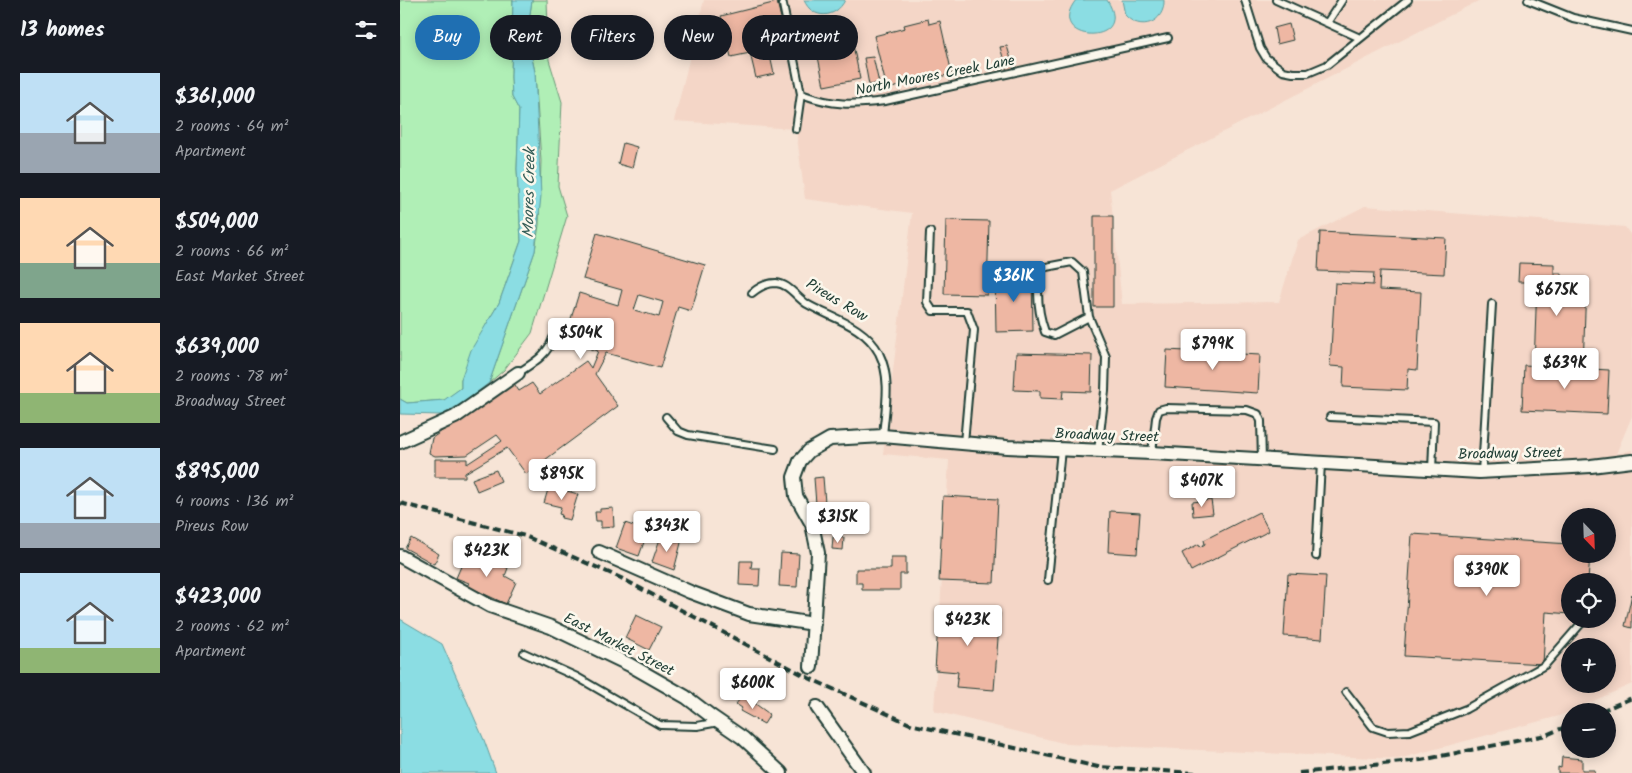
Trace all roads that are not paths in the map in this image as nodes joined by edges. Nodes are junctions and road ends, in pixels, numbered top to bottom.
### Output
1 (782, 0) edge
2 (1245, 0) edge
3 (1276, 0) edge
4 (1342, 0) edge
5 (1408, 0) edge
6 (1528, 0) edge
7 (1327, 23) junction
8 (1632, 31) edge
9 (1168, 38) dead end
10 (1360, 38) junction
11 (801, 94) junction
12 (796, 129) dead end
13 (930, 232) dead end
14 (752, 293) dead end
15 (1492, 304) dead end
16 (1089, 317) junction
17 (552, 338) dead end
18 (518, 373) joint
19 (666, 417) dead end
20 (1330, 417) dead end
21 (883, 436) junction
22 (400, 442) edge
23 (964, 445) junction
24 (775, 449) dead end
25 (1061, 449) junction
26 (1098, 451) junction
27 (1152, 453) junction
28 (1262, 460) junction
29 (1632, 460) edge
30 (1321, 463) junction
31 (1432, 470) junction
32 (1482, 472) junction
33 (599, 552) dead end
34 (400, 556) edge
35 (1316, 556) dead end
36 (1048, 580) dead end
37 (814, 624) junction
38 (1577, 628) edge
39 (524, 653) dead end
40 (811, 667) dead end
41 (1346, 692) dead end
42 (817, 707) dead end
43 (720, 722) junction
44 (781, 773) edge
45 (864, 773) edge

1 - 11 lane
2 - 10 lane
3 - 7 lane
4 - 7 lane
5 - 10 lane
6 - 8 lane
7 - 10 lane
9 - 11 lane, North Moores Creek Lane
11 - 12 lane
13 - 23 lane
14 - 21 lane, Pireus Row
15 - 32 lane
16 - 16 lane
16 - 26 lane
17 - 18 lane
18 - 22 street
19 - 24 lane
20 - 31 lane
21 - 23 street, Broadway Street
21 - 37 street, Broadway Street
23 - 25 street, Broadway Street
25 - 26 street, Broadway Street
25 - 36 lane
26 - 27 street, Broadway Street
27 - 28 street, Broadway Street
27 - 28 lane
28 - 30 street, Broadway Street
29 - 32 street, Broadway Street
30 - 31 street, Broadway Street
30 - 35 lane
31 - 32 street, Broadway Street
33 - 37 street
34 - 43 street, East Market Street
37 - 40 street, Broadway Street
38 - 41 lane
39 - 43 lane
42 - 45 street
43 - 44 street, East Market Street

